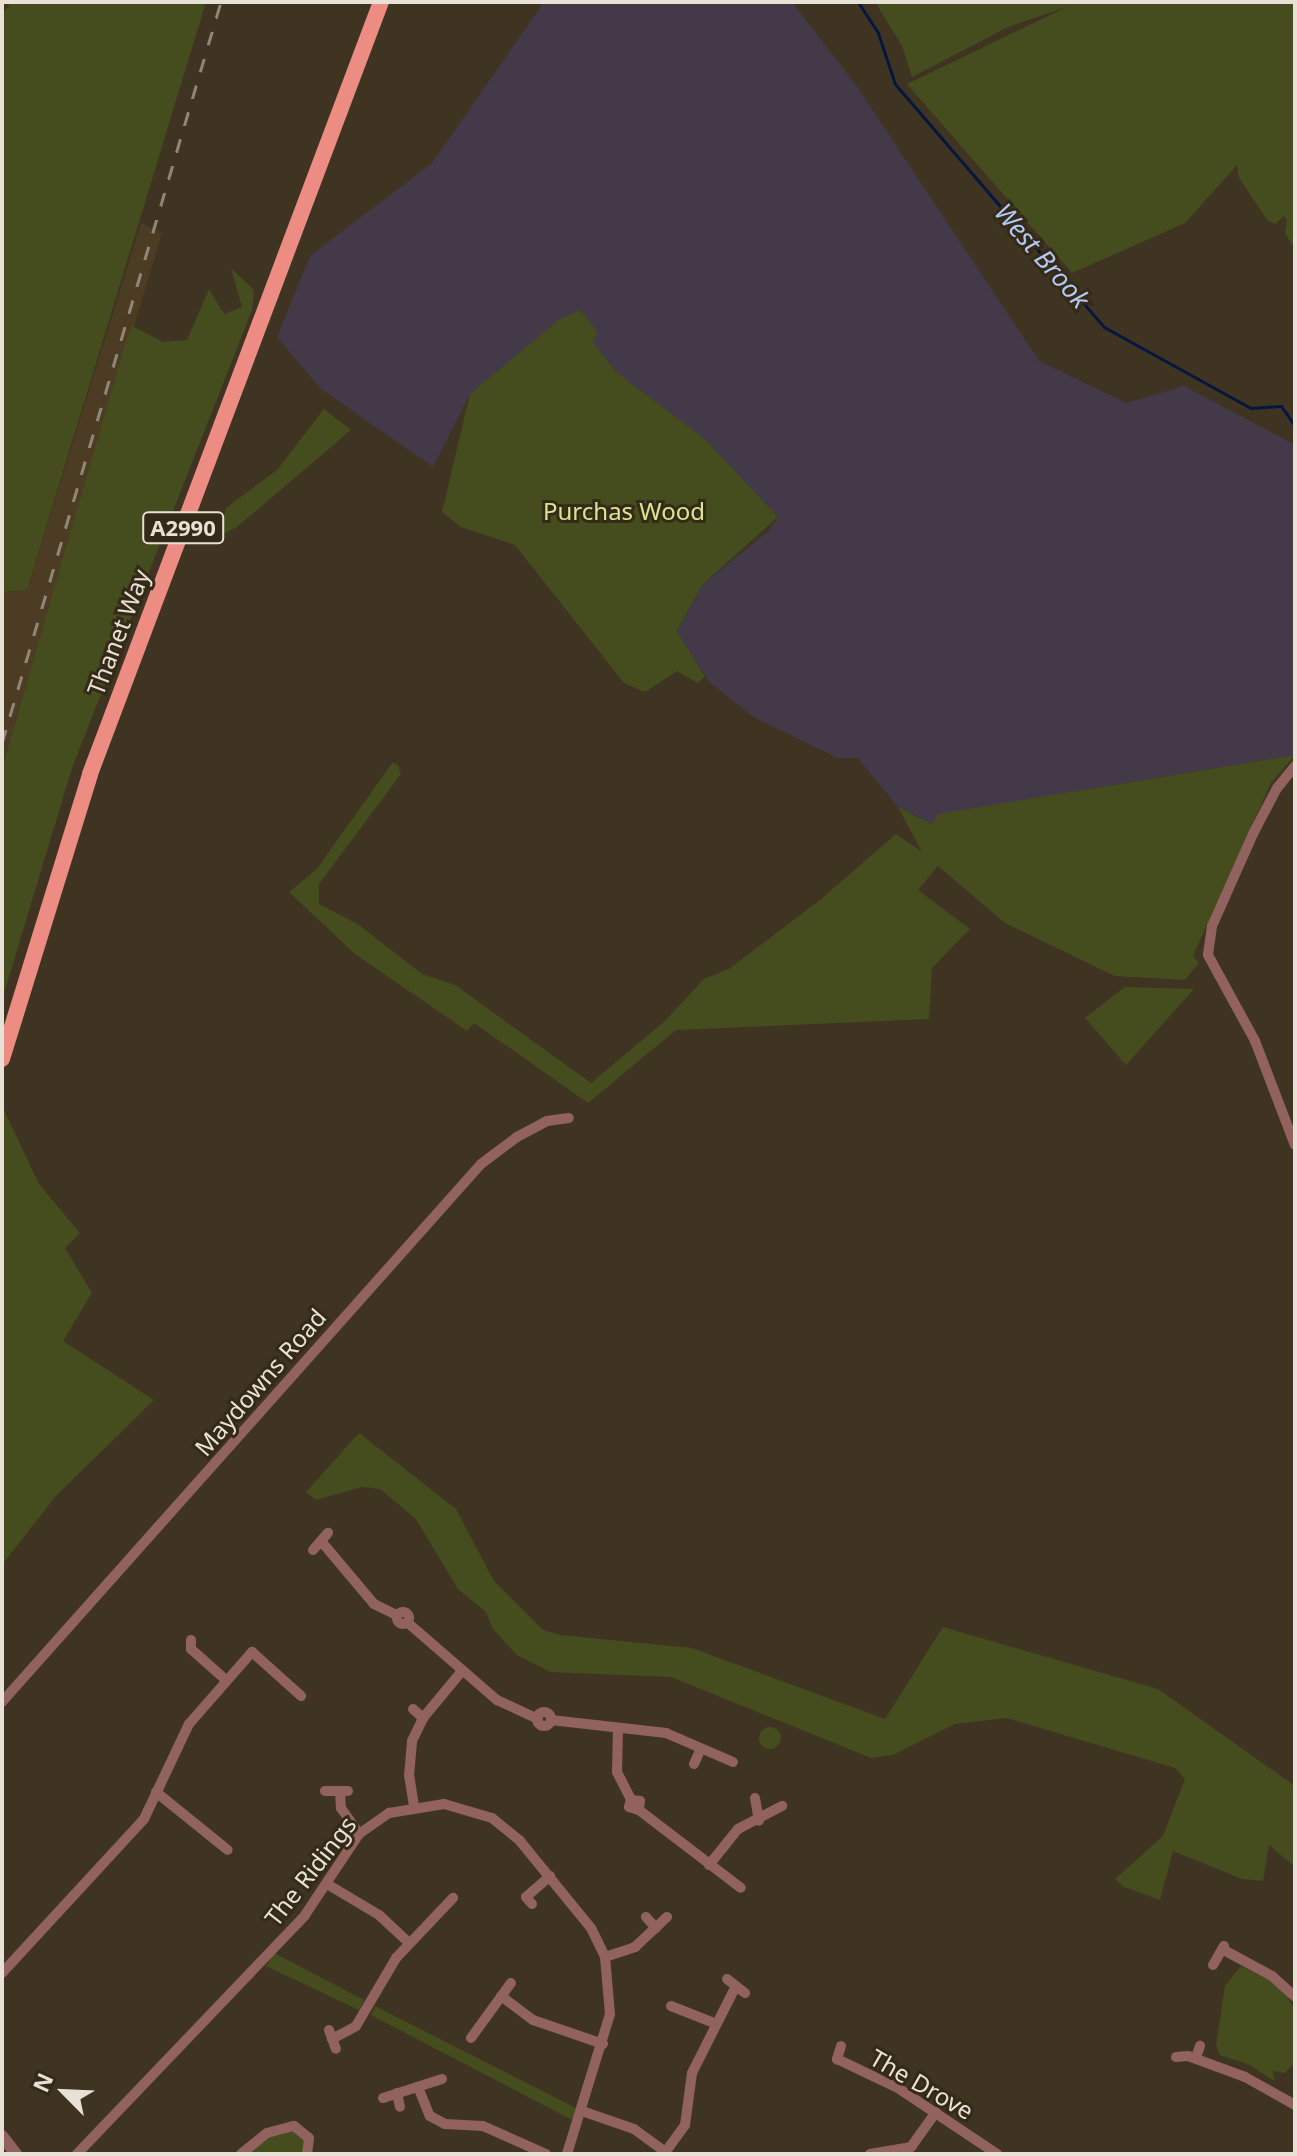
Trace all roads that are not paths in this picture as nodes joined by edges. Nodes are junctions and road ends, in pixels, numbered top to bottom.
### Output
1 (381, 2) edge
2 (1295, 766) edge
3 (2, 1059) edge
4 (569, 1118) dead end
5 (1295, 1145) edge
6 (313, 1550) dead end
7 (191, 1640) dead end
8 (462, 1671) junction
9 (226, 1680) junction
10 (301, 1696) dead end
11 (2, 1702) edge
12 (413, 1709) dead end
13 (423, 1718) junction
14 (618, 1728) junction
15 (701, 1748) junction
16 (733, 1762) dead end
17 (694, 1764) dead end
18 (325, 1791) dead end
19 (156, 1792) junction
20 (755, 1798) dead end
21 (414, 1806) junction
22 (782, 1806) dead end
23 (759, 1821) junction
24 (359, 1834) junction
25 (228, 1850) dead end
26 (709, 1865) junction
27 (550, 1876) junction
28 (327, 1884) junction
29 (741, 1888) dead end
30 (453, 1898) dead end
31 (532, 1904) dead end
32 (646, 1917) dead end
33 (667, 1917) dead end
34 (656, 1928) junction
35 (409, 1943) junction
36 (605, 1957) junction
37 (1213, 1965) dead end
38 (2, 1973) edge
39 (511, 1983) dead end
40 (736, 1986) dead end
41 (501, 1996) junction
42 (1295, 1997) edge
43 (671, 2006) dead end
44 (714, 2023) junction
45 (471, 2029) dead end
46 (332, 2039) dead end
47 (603, 2044) junction
48 (841, 2046) dead end
49 (1200, 2046) dead end
50 (1176, 2057) dead end
51 (1196, 2058) junction
52 (442, 2079) dead end
53 (418, 2087) junction
54 (397, 2093) junction
55 (383, 2098) dead end
56 (1295, 2105) edge
57 (400, 2107) dead end
58 (582, 2111) junction
59 (936, 2112) junction
60 (2, 2136) edge
61 (665, 2153) edge
62 (16, 2154) edge
63 (77, 2154) edge
64 (241, 2154) edge
65 (307, 2154) edge
66 (546, 2154) edge
67 (567, 2154) edge
68 (870, 2154) edge
69 (997, 2154) edge

1 - 3 main road, Thanet Way / A2990
2 - 5 street
4 - 11 street, Maydowns Road
6 - 8 street
7 - 9 street
8 - 13 street
8 - 14 street
9 - 10 street
9 - 19 street
12 - 13 street
13 - 21 street
14 - 15 street
14 - 26 street
15 - 16 street
15 - 17 street
18 - 24 street
19 - 25 street
19 - 38 street
20 - 23 street
21 - 24 street, The Ridings
21 - 27 street, The Ridings
22 - 23 street
23 - 26 street
24 - 28 street, The Ridings
26 - 29 street
27 - 31 street
27 - 36 street, The Ridings
28 - 35 street
28 - 63 street, The Ridings
30 - 35 street
32 - 34 street
33 - 34 street
34 - 36 street
35 - 46 street
36 - 47 street, The Ridings
37 - 42 street
39 - 41 street
40 - 44 street
41 - 45 street
41 - 47 street
43 - 44 street
44 - 61 street
47 - 58 street, The Ridings
48 - 59 street, The Drove
49 - 51 street
50 - 51 street
51 - 56 street
52 - 53 street
53 - 54 street
53 - 66 street
54 - 55 street
54 - 57 street
58 - 61 street
58 - 67 street, The Ridings
59 - 68 street
59 - 69 street, The Drove
60 - 62 street
64 - 65 street

